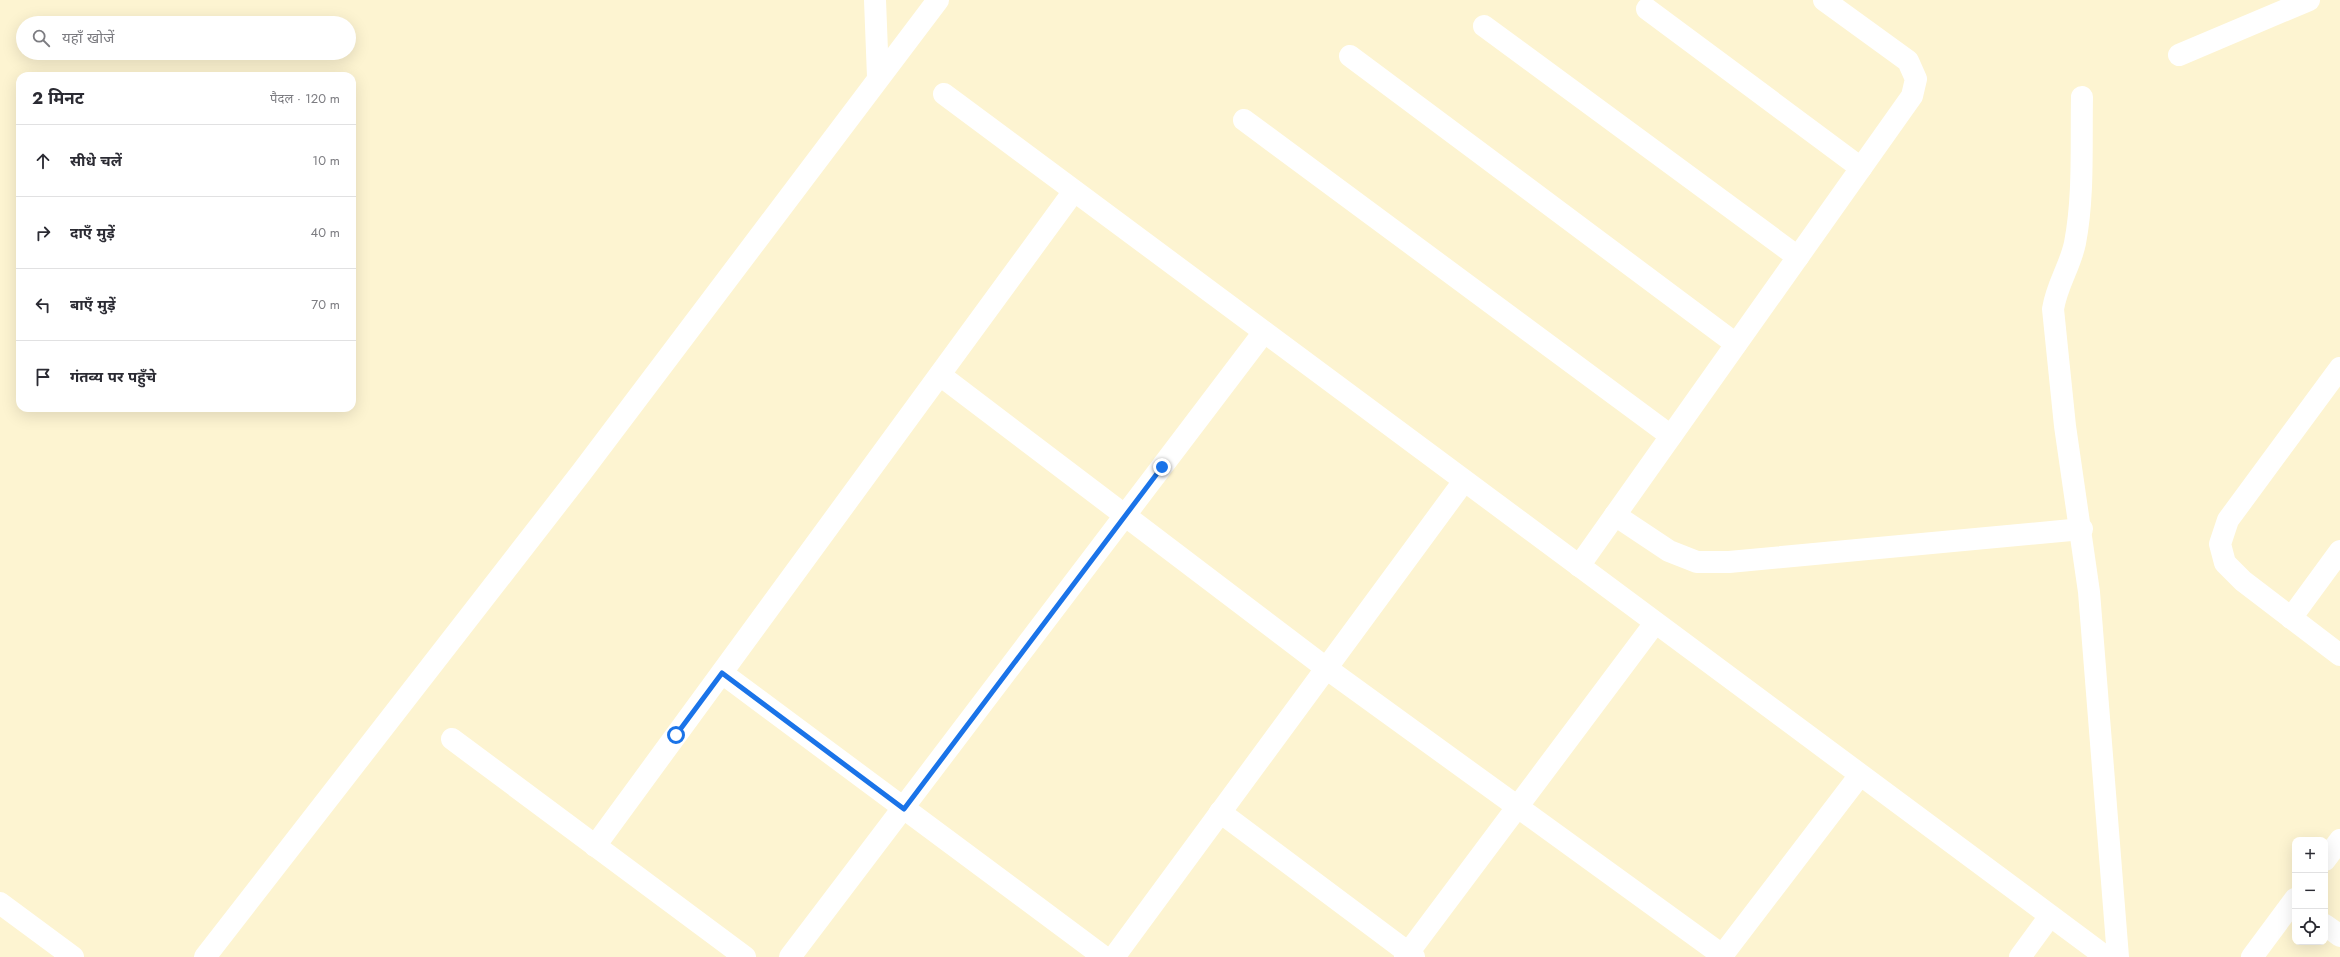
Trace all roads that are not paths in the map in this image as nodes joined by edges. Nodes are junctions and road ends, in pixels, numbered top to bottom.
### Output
1 (875, 0) edge
2 (938, 0) edge
3 (1824, 0) edge
4 (2309, 0) edge
5 (1647, 9) dead end
6 (1484, 26) dead end
7 (2179, 55) dead end
8 (1350, 56) dead end
9 (878, 76) junction
10 (944, 94) dead end
11 (2082, 97) dead end
12 (1244, 120) dead end
13 (1861, 168) junction
14 (1074, 191) junction
15 (1798, 257) junction
16 (1264, 332) junction
17 (1736, 344) junction
18 (2340, 368) edge
19 (940, 375) junction
20 (1671, 436) junction
21 (1464, 481) junction
22 (1615, 515) junction
23 (1126, 516) junction
24 (2082, 529) junction
25 (2340, 551) edge
26 (1579, 566) junction
27 (2291, 618) junction
28 (1655, 623) junction
29 (2340, 655) edge
30 (1326, 668) junction
31 (722, 673) junction
32 (452, 739) dead end
33 (1860, 775) junction
34 (1517, 808) junction
35 (904, 809) junction
36 (1220, 812) junction
37 (2340, 840) edge
38 (595, 846) junction
39 (2328, 856) edge
40 (0, 903) edge
41 (2292, 905) edge
42 (2050, 916) junction
43 (2328, 927) edge
44 (2340, 936) edge
45 (1409, 956) edge
46 (1721, 956) edge
47 (73, 957) edge
48 (205, 957) edge
49 (745, 957) edge
50 (790, 957) edge
51 (1104, 957) edge
52 (1114, 957) edge
53 (2020, 957) edge
54 (2106, 957) edge
55 (2118, 957) edge
56 (2252, 957) edge

1 - 9 street
2 - 9 street
3 - 13 street
4 - 7 street
5 - 13 street
6 - 15 street
8 - 17 street
9 - 48 street
10 - 14 street
11 - 24 street
12 - 20 street
13 - 15 street
14 - 16 street
14 - 19 street
15 - 17 street
16 - 21 street
16 - 23 street
17 - 20 street
18 - 27 street
19 - 23 street
19 - 31 street
20 - 22 street
21 - 26 street
21 - 30 street
22 - 24 street
22 - 26 street
23 - 30 street
23 - 35 street
24 - 55 street
25 - 27 street
26 - 28 street
27 - 29 street
28 - 33 street
28 - 34 street
30 - 34 street
30 - 36 street
31 - 35 street
31 - 38 street
32 - 38 street
33 - 42 street
33 - 46 street
34 - 45 street
34 - 46 street
35 - 50 street
35 - 51 street
36 - 45 street
36 - 52 street
37 - 39 street
38 - 49 street
40 - 47 street
41 - 56 street
42 - 53 street
42 - 54 street
43 - 44 street

